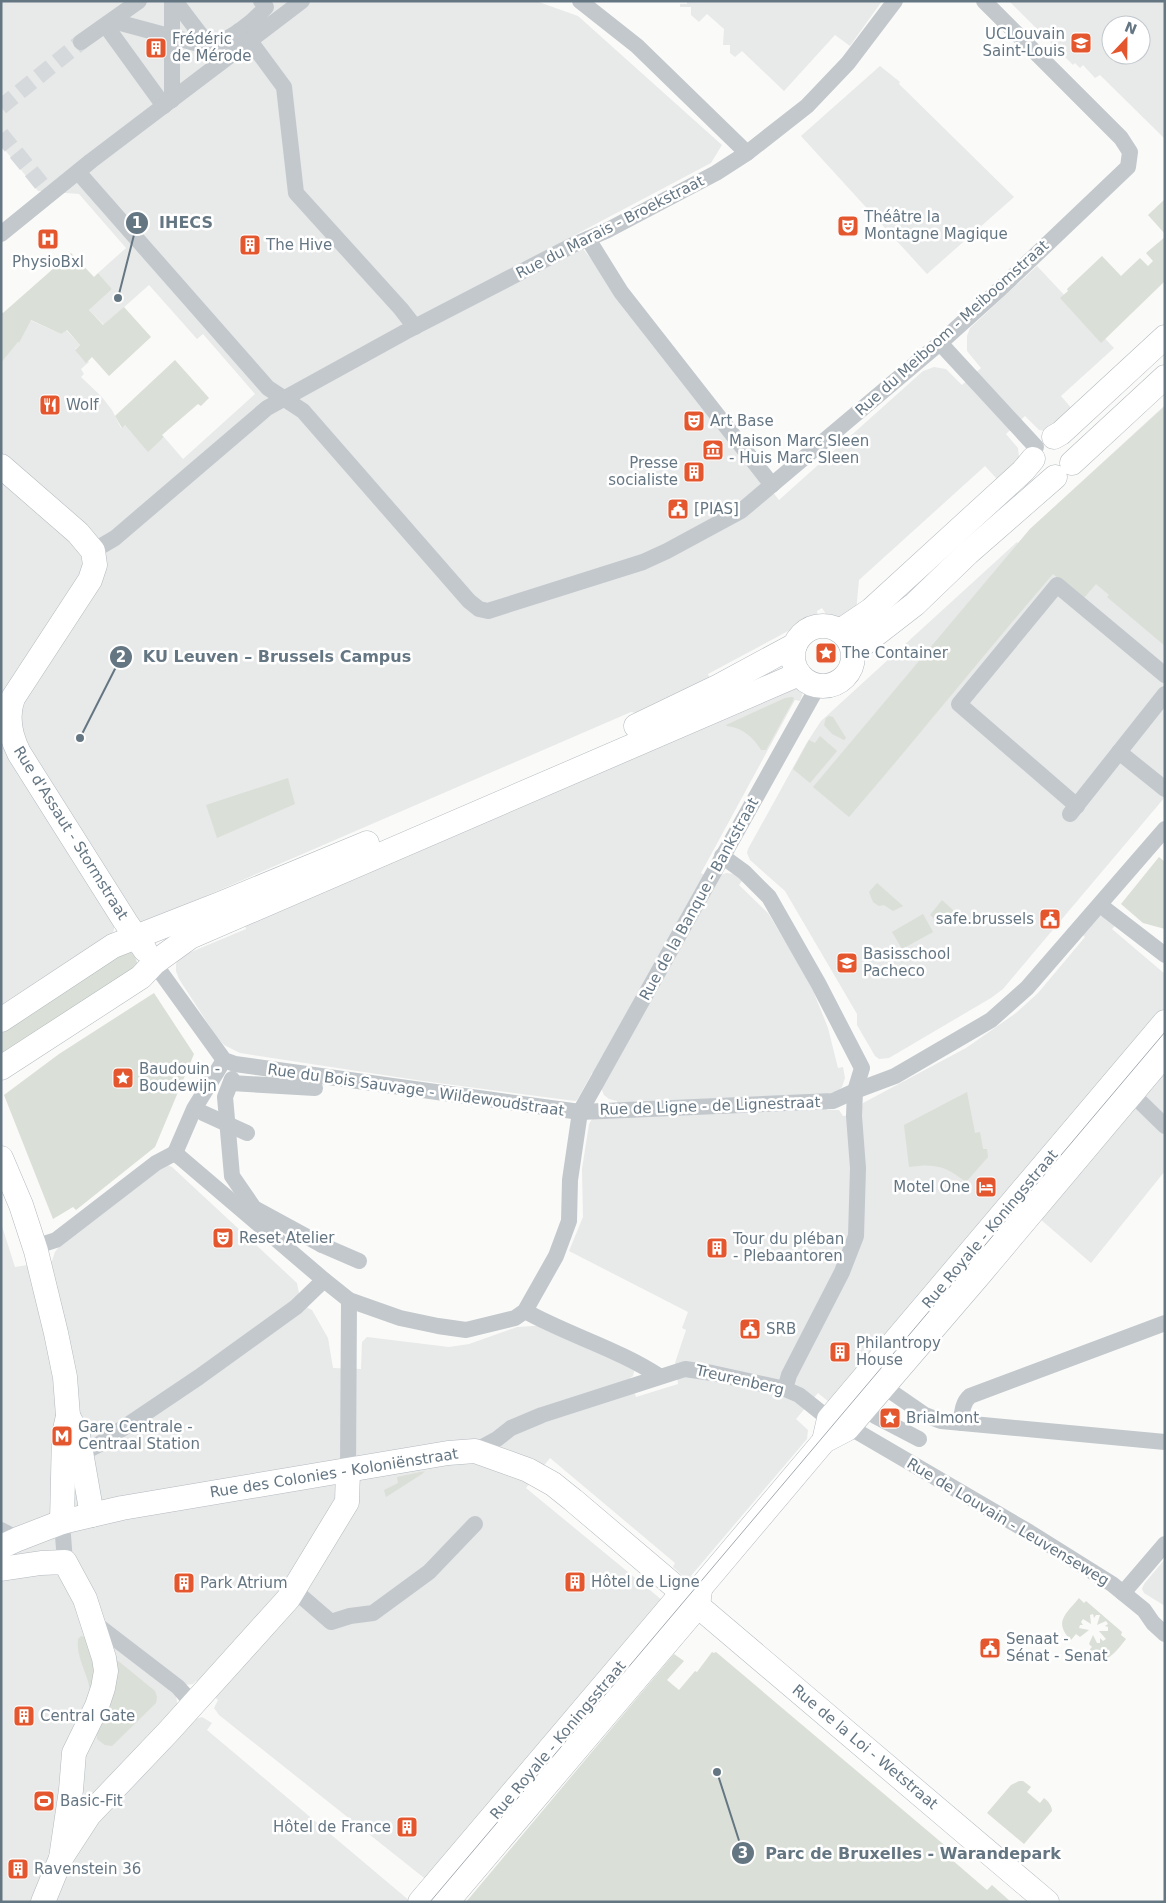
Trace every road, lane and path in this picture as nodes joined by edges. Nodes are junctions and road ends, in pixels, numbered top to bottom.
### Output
1 (139, 1) edge
2 (302, 1) edge
3 (581, 1) edge
4 (895, 1) edge
5 (984, 1) edge
6 (180, 6) edge
7 (109, 24) junction
8 (243, 24) edge
9 (172, 36) junction
10 (81, 42) tunnel mouth
11 (168, 103) junction
12 (747, 153) junction
13 (78, 172) junction
14 (1, 234) edge
15 (588, 238) junction
16 (415, 326) junction
17 (1165, 337) edge
18 (940, 343) junction
19 (1165, 377) edge
20 (284, 398) junction
21 (1041, 448) junction
22 (1, 466) edge
23 (1063, 470) junction
24 (772, 485) junction
25 (94, 551) junction
26 (840, 631) junction
27 (795, 645) junction
28 (853, 652) junction
29 (1165, 675) edge
30 (808, 680) junction
31 (1165, 694) edge
32 (5, 728) edge
33 (1119, 752) junction
34 (1165, 789) edge
35 (1165, 829) edge
36 (722, 856) junction
37 (1100, 905) junction
38 (136, 937) junction
39 (1165, 955) edge
40 (154, 964) junction
41 (1, 1020) edge
42 (1165, 1022) edge
43 (1165, 1054) edge
44 (224, 1060) junction
45 (1, 1068) edge
46 (1125, 1086) junction
47 (315, 1088) dead end
48 (855, 1090) junction
49 (580, 1112) junction
50 (202, 1113) dead end
51 (227, 1124) junction
52 (1165, 1126) edge
53 (247, 1133) dead end
54 (2, 1152) edge
55 (175, 1153) junction
56 (34, 1247) junction
57 (365, 1263) dead end
58 (324, 1280) junction
59 (350, 1300) junction
60 (525, 1311) junction
61 (1165, 1323) edge
62 (660, 1376) junction
63 (883, 1386) junction
64 (785, 1389) junction
65 (875, 1416) dead end
66 (961, 1424) junction
67 (835, 1429) junction
68 (920, 1439) dead end
69 (1165, 1442) edge
70 (475, 1451) junction
71 (73, 1454) junction
72 (348, 1470) junction
73 (92, 1515) junction
74 (62, 1522) junction
75 (475, 1524) dead end
76 (7, 1539) edge
77 (1165, 1544) edge
78 (66, 1562) junction
79 (1, 1569) edge
80 (294, 1590) junction
81 (1123, 1593) junction
82 (693, 1595) junction
83 (92, 1621) junction
84 (1165, 1634) edge
85 (193, 1704) junction
86 (61, 1858) junction
87 (43, 1902) edge
88 (420, 1902) edge
89 (447, 1902) edge
90 (1047, 1902) edge

1 - 7 street
2 - 8 street
3 - 12 street
4 - 12 street, Rue du Marais - Broekstraat
5 - 18 street, Rue du Meiboom - Meiboomstraat
6 - 8 street
6 - 9 street
7 - 9 street
7 - 10 street
7 - 11 street
8 - 9 street
8 - 11 street
8 - 16 street
9 - 11 street
11 - 13 street
12 - 15 street, Rue du Marais - Broekstraat
13 - 14 street
13 - 20 street
15 - 16 street, Rue du Marais - Broekstraat
15 - 24 street
16 - 20 street, Rue du Marais - Broekstraat
17 - 21 street
18 - 21 street
18 - 24 street, Rue du Meiboom - Meiboomstraat
19 - 23 street
20 - 24 street, Rue du Meiboom - Meiboomstraat
20 - 25 street, Rue du Marais - Broekstraat
21 - 23 street
21 - 23 street
21 - 26 street
22 - 25 street
23 - 28 street
25 - 32 street
26 - 27 street
26 - 28 street
27 - 30 street
27 - 38 street
28 - 30 street
29 - 33 street
30 - 36 street, Rue de la Banque - Bankstraat
30 - 40 street
31 - 33 street
32 - 38 street, Rue d'Assaut - Stormstraat
33 - 34 street
35 - 37 street, Rue de Ligne - de Lignestraat
36 - 48 street
36 - 49 street, Rue de la Banque - Bankstraat
37 - 39 street
37 - 48 street, Rue de Ligne - de Lignestraat
38 - 40 street, Rue d'Assaut - Stormstraat
38 - 41 street
40 - 44 street
40 - 45 street
42 - 46 street, Rue Royale - Koningsstraat
43 - 46 street, Rue Royale - Koningsstraat
44 - 49 street, Rue du Bois Sauvage - Wildewoudstraat
44 - 55 street
46 - 52 street
46 - 63 street, Rue Royale - Koningsstraat
46 - 67 street, Rue Royale - Koningsstraat
47 - 51 street
48 - 49 street, Rue de Ligne - de Lignestraat
48 - 64 street
49 - 60 street, Rue du Bois Sauvage - Wildewoudstraat
50 - 51 street
51 - 53 street
51 - 57 street
54 - 56 street
55 - 56 street
55 - 58 street
56 - 71 street
58 - 59 street
58 - 71 street
59 - 60 street
59 - 72 street
60 - 62 street
61 - 66 street
62 - 64 street, Treurenberg
62 - 70 street, Treurenberg
63 - 66 street
63 - 67 street, Rue Royale - Koningsstraat
64 - 67 street, Treurenberg
65 - 68 street
66 - 69 street
67 - 81 street, Rue de Louvain - Leuvenseweg
67 - 82 street, Rue Royale - Koningsstraat
70 - 72 street, Rue des Colonies - Koloniënstraat
70 - 82 street, Rue des Colonies - Koloniënstraat
71 - 73 street
71 - 74 street
72 - 73 street, Rue des Colonies - Koloniënstraat
72 - 80 street
73 - 74 street, Rue des Colonies - Koloniënstraat
74 - 76 street, Rue des Colonies - Koloniënstraat
74 - 78 street
75 - 80 street
77 - 81 street
78 - 79 street
78 - 83 street
80 - 85 street
81 - 84 street, Rue de Louvain - Leuvenseweg
82 - 88 street, Rue Royale - Koningsstraat
82 - 89 street, Rue Royale - Koningsstraat
82 - 90 street, Rue de la Loi - Wetstraat
83 - 85 street
83 - 86 street
85 - 86 street
86 - 87 street

